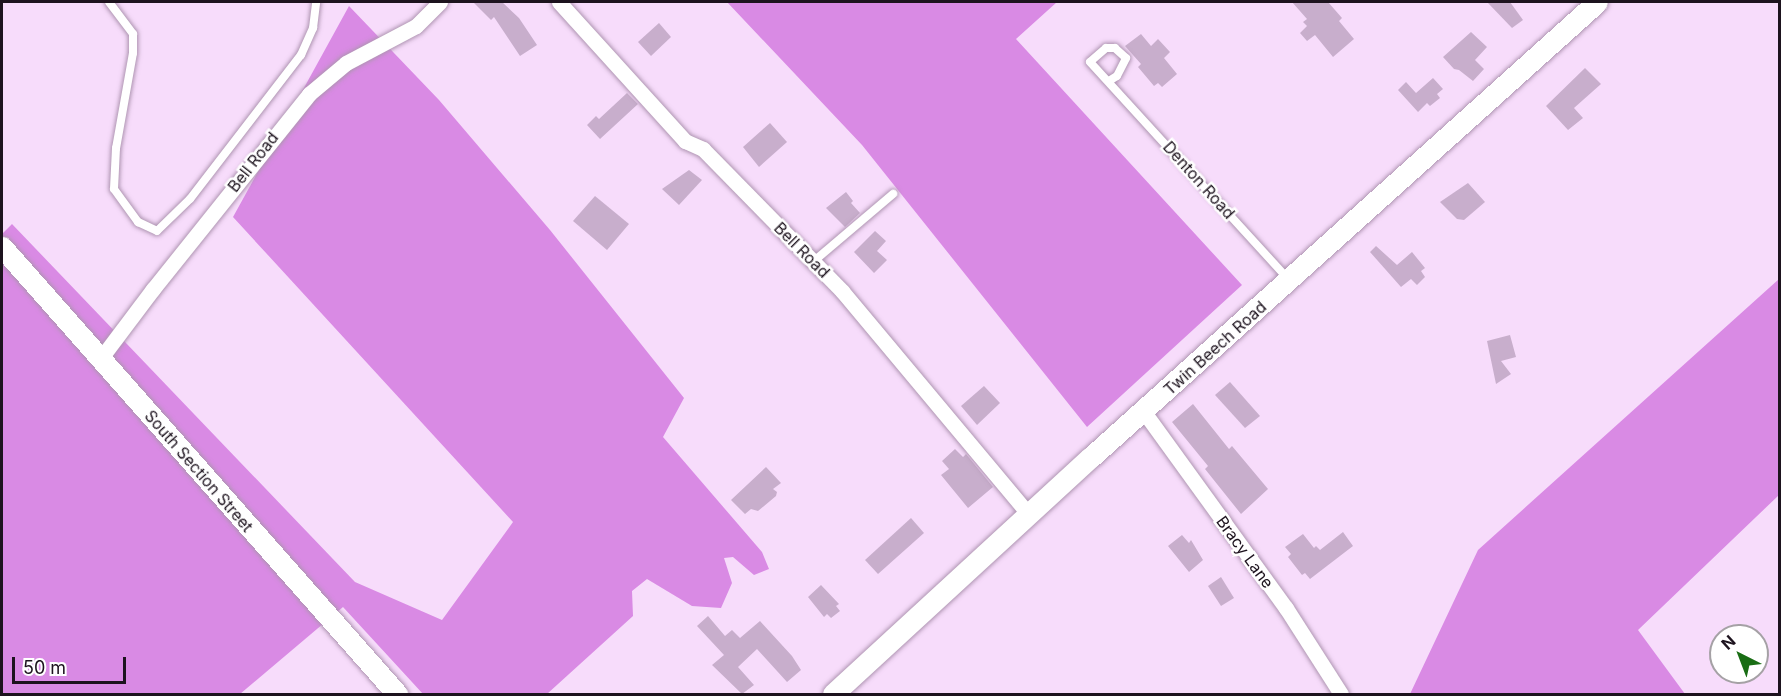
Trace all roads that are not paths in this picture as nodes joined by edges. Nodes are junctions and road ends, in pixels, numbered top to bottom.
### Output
1 (109, 2) edge
2 (316, 2) edge
3 (440, 2) edge
4 (559, 2) edge
5 (1597, 2) edge
6 (1109, 81) junction
7 (893, 194) dead end
8 (2, 247) edge
9 (814, 261) junction
10 (1289, 280) junction
11 (101, 358) junction
12 (1144, 412) junction
13 (1029, 515) junction
14 (397, 694) edge
15 (833, 694) edge
16 (1341, 694) edge

1 - 2 lane
3 - 11 street, Bell Road
4 - 9 street, Bell Road
5 - 10 street, Twin Beech Road
6 - 6 lane, Denton Road
6 - 10 lane, Denton Road
7 - 9 lane
8 - 11 street, South Section Street
9 - 13 street, Bell Road
10 - 12 street, Twin Beech Road
11 - 14 street, South Section Street
12 - 13 street, Twin Beech Road
12 - 16 street, Bracy Lane
13 - 15 street, Twin Beech Road

